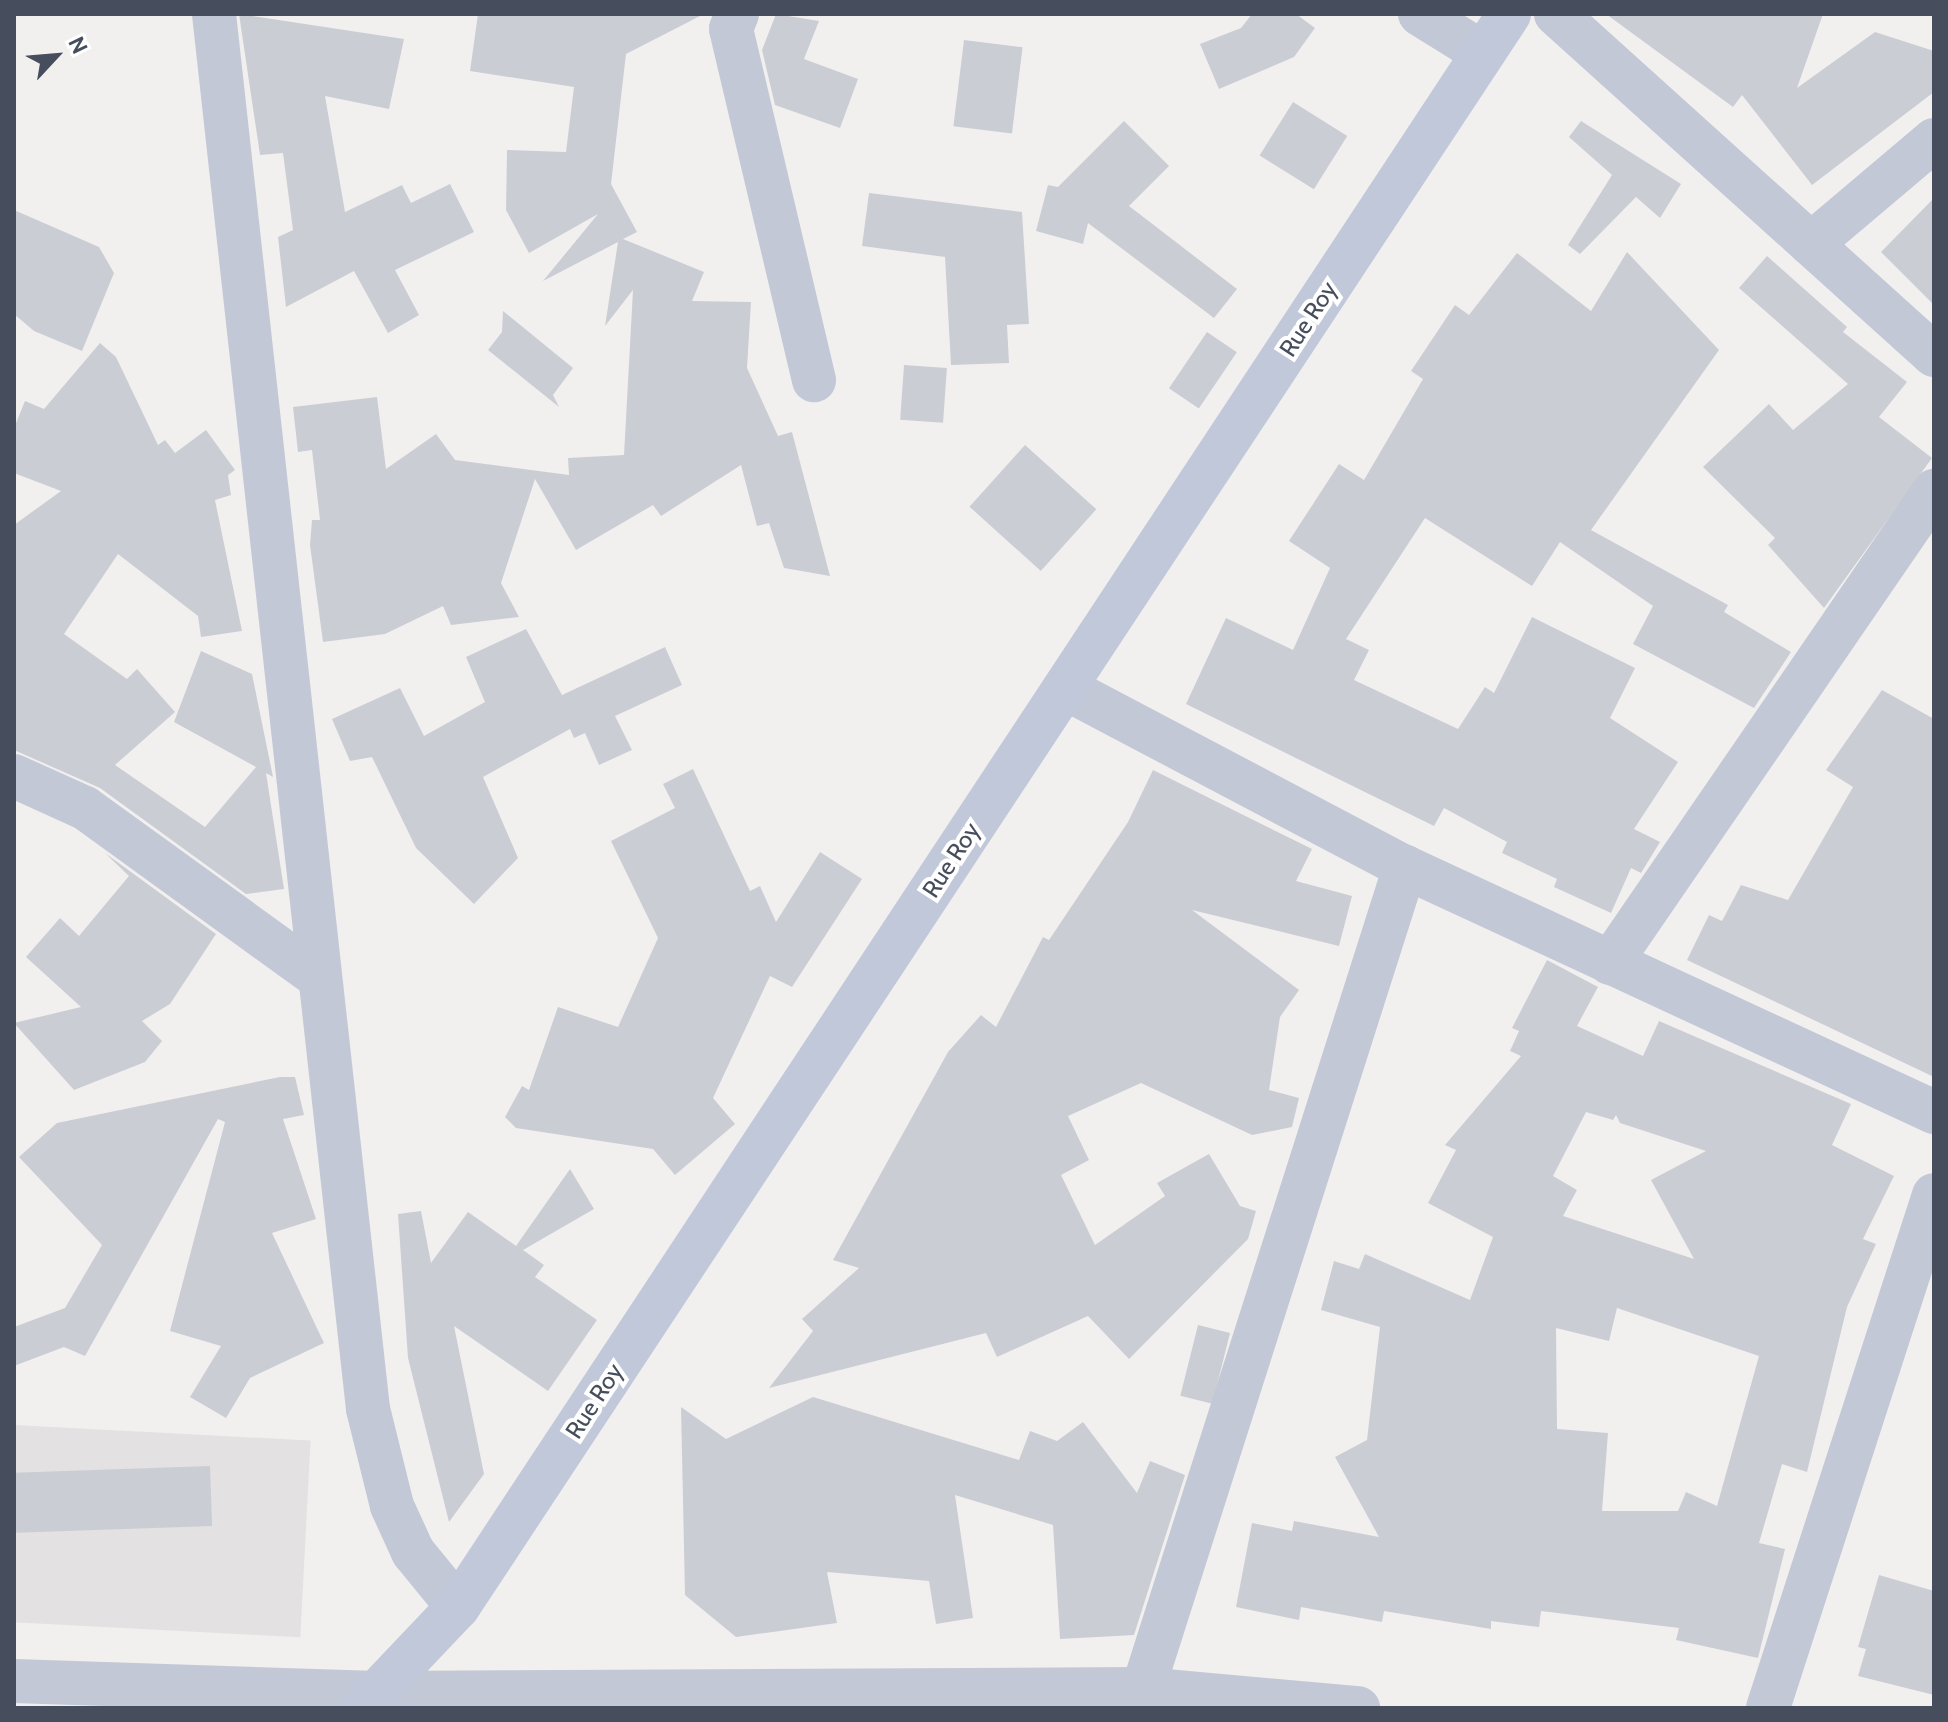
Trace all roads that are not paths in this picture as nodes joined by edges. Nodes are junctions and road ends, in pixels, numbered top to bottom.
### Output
1 (214, 14) edge
2 (737, 14) edge
3 (1420, 14) edge
4 (1509, 14) edge
5 (1556, 14) edge
6 (1483, 53) junction
7 (1934, 140) edge
8 (1811, 244) junction
9 (1934, 355) edge
10 (814, 380) dead end
11 (1934, 491) edge
12 (1065, 688) junction
13 (14, 776) edge
14 (1405, 867) junction
15 (1610, 963) junction
16 (320, 978) junction
17 (1934, 1112) edge
18 (1934, 1195) edge
19 (458, 1607) junction
20 (14, 1681) edge
21 (1143, 1689) junction
22 (370, 1701) edge
23 (1358, 1708) edge
24 (1768, 1708) edge

1 - 16 street
2 - 10 street
3 - 6 street
4 - 6 main road, Rue Roy
5 - 8 street
6 - 12 main road, Rue Roy
7 - 8 street
8 - 9 street
11 - 15 street
12 - 14 street
12 - 19 main road, Rue Roy
13 - 16 street
14 - 15 street
14 - 21 street
15 - 17 street
16 - 19 street
18 - 24 street
19 - 22 main road, Rue Roy
20 - 22 street
21 - 22 street
21 - 23 street

